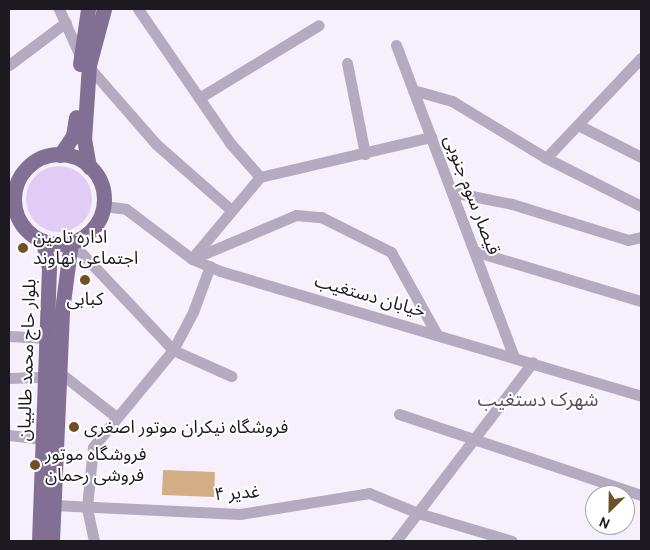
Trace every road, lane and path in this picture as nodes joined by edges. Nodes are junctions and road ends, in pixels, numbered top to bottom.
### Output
1 (58, 9) edge
2 (88, 9) edge
3 (104, 9) edge
4 (138, 9) edge
5 (66, 22) junction
6 (319, 25) dead end
7 (396, 45) dead end
8 (641, 58) edge
9 (85, 62) junction
10 (346, 63) dead end
11 (9, 65) edge
12 (637, 69) edge
13 (413, 90) junction
14 (199, 98) junction
15 (580, 126) junction
16 (431, 137) junction
17 (365, 154) junction
18 (60, 155) junction
19 (641, 157) edge
20 (546, 158) junction
21 (89, 167) junction
22 (260, 176) junction
23 (15, 177) edge
24 (452, 192) junction
25 (103, 206) junction
26 (641, 206) edge
27 (230, 209) junction
28 (14, 215) edge
29 (641, 237) edge
30 (43, 241) junction
31 (71, 242) junction
32 (474, 251) junction
33 (192, 259) junction
34 (210, 266) junction
35 (641, 301) edge
36 (436, 333) junction
37 (9, 336) edge
38 (47, 338) junction
39 (173, 350) junction
40 (514, 357) junction
41 (533, 362) junction
42 (52, 375) junction
43 (231, 376) dead end
44 (9, 378) edge
45 (641, 396) edge
46 (399, 414) dead end
47 (115, 416) junction
48 (9, 435) edge
49 (43, 439) junction
50 (475, 440) junction
51 (641, 495) edge
52 (54, 505) junction
53 (87, 507) junction
54 (418, 513) junction
55 (39, 541) edge
56 (52, 541) edge
57 (94, 541) edge
58 (396, 541) edge
59 (512, 541) edge

1 - 5 street
2 - 9 main road
3 - 9 main road
4 - 14 street
5 - 9 street
5 - 11 street
6 - 14 street
7 - 13 street, قیصار سوم جنوبی
8 - 12 street
9 - 18 main road
9 - 21 main road
9 - 27 street
10 - 17 street
12 - 15 street
13 - 16 street, قیصار سوم جنوبی
13 - 20 street
14 - 22 street
15 - 19 street
15 - 20 street
16 - 17 street
16 - 24 street, قیصار سوم جنوبی
17 - 22 street
18 - 21 main road
18 - 23 main road
20 - 26 street
21 - 25 main road
22 - 27 street
23 - 28 main road
24 - 29 street
24 - 32 street, قیصار سوم جنوبی
25 - 31 main road
25 - 33 street, خیابان دستغیب
27 - 33 street
28 - 30 main road
30 - 31 main road
30 - 38 main road, بلوار حاج محمد طالبیان
31 - 39 street
31 - 42 main road, بلوار حاج محمد طالبیان
32 - 35 street
32 - 40 street, قیصار سوم جنوبی
33 - 34 street, خیابان دستغیب
33 - 36 street
34 - 36 street, خیابان دستغیب
34 - 39 street
36 - 40 street, خیابان دستغیب
37 - 38 street
38 - 42 main road, بلوار حاج محمد طالبیان
39 - 43 street
39 - 47 street
40 - 41 street, خیابان دستغیب
41 - 45 street, خیابان دستغیب
41 - 50 street
42 - 44 street
42 - 47 street
42 - 49 main road, بلوار حاج محمد طالبیان
42 - 52 main road, بلوار حاج محمد طالبیان
46 - 50 street
47 - 53 street
48 - 49 street
49 - 55 main road, بلوار حاج محمد طالبیان
50 - 51 street
50 - 54 street
52 - 53 street, غدیر ۴
52 - 56 main road, بلوار حاج محمد طالبیان
53 - 54 street, غدیر ۴
53 - 57 street
54 - 58 street
54 - 59 street, غدیر ۴

